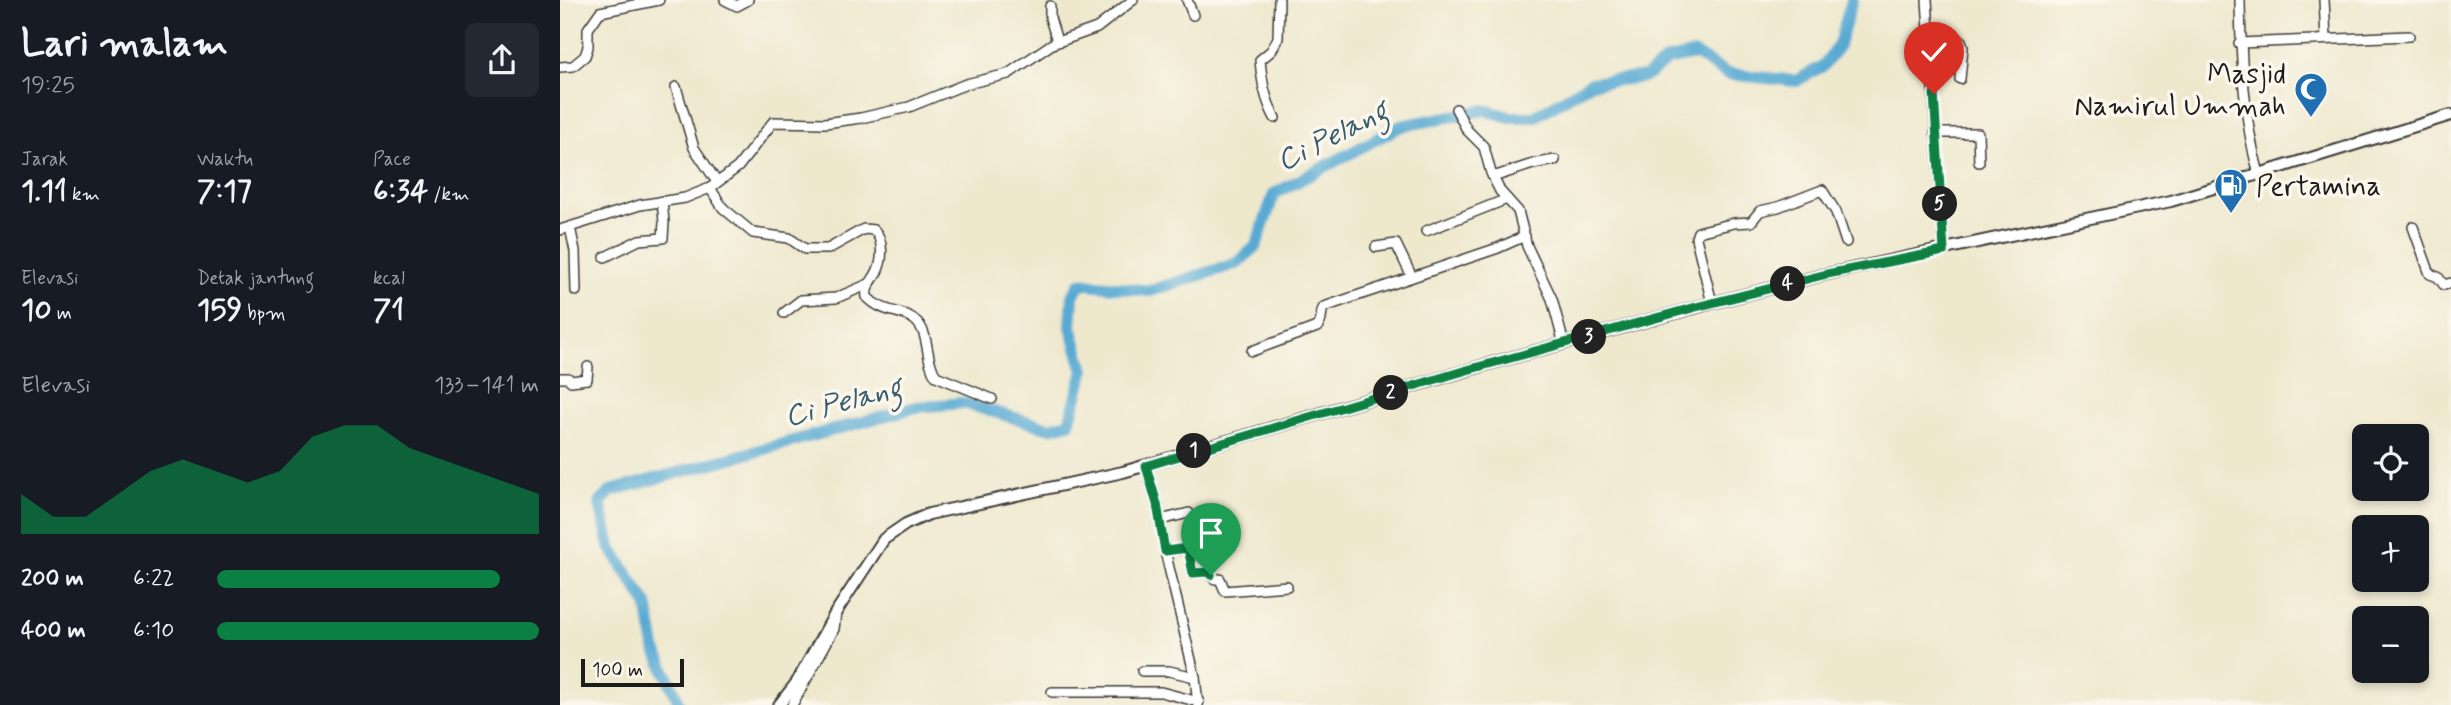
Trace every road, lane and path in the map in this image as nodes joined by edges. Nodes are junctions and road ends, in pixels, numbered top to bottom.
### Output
1 (659, 0) edge
2 (725, 0) edge
3 (748, 0) edge
4 (1133, 0) edge
5 (1187, 0) edge
6 (1279, 0) edge
7 (1927, 0) edge
8 (2240, 0) edge
9 (2324, 0) edge
10 (1050, 6) dead end
11 (1193, 15) dead end
12 (2409, 36) dead end
13 (2326, 39) junction
14 (1931, 40) junction
15 (1057, 41) junction
16 (2239, 43) junction
17 (560, 67) edge
18 (1960, 79) dead end
19 (676, 87) dead end
20 (1457, 109) dead end
21 (2451, 115) edge
22 (1275, 118) dead end
23 (1935, 133) junction
24 (1555, 160) dead end
25 (1979, 162) dead end
26 (2259, 174) junction
27 (1493, 177) junction
28 (714, 185) junction
29 (1507, 199) junction
30 (662, 201) junction
31 (2413, 227) dead end
32 (565, 228) edge
33 (1426, 231) dead end
34 (1525, 236) junction
35 (1846, 242) dead end
36 (1376, 247) dead end
37 (1944, 251) junction
38 (605, 257) dead end
39 (1412, 277) junction
40 (2451, 283) edge
41 (869, 284) junction
42 (576, 291) dead end
43 (1712, 303) junction
44 (784, 313) dead end
45 (1564, 344) junction
46 (1252, 351) dead end
47 (588, 368) dead end
48 (560, 378) edge
49 (992, 399) dead end
50 (1146, 466) junction
51 (1189, 513) dead end
52 (1160, 520) junction
53 (1229, 542) dead end
54 (1188, 548) junction
55 (1165, 551) junction
56 (1287, 586) dead end
57 (836, 612) junction
58 (1142, 671) dead end
59 (1195, 677) junction
60 (1052, 692) dead end
61 (1198, 704) edge
62 (779, 705) edge
63 (792, 705) edge

1 - 17 street
2 - 3 street
4 - 15 street
5 - 11 street
6 - 22 street
7 - 14 street
8 - 16 street
9 - 13 street
10 - 15 street
12 - 13 street
13 - 16 street
14 - 18 street
14 - 23 street
15 - 28 street
16 - 26 street
19 - 28 street
20 - 27 street
21 - 26 main road
23 - 25 street
23 - 37 street
24 - 27 street
26 - 37 main road
27 - 29 street
28 - 30 street
28 - 41 street
29 - 33 street
29 - 34 street
30 - 32 street
30 - 38 street
31 - 40 street
32 - 42 street
34 - 39 street
34 - 45 street
35 - 43 street
36 - 39 street
37 - 43 main road
39 - 46 street
41 - 44 street
41 - 49 street
43 - 45 main road
45 - 50 main road
47 - 48 street
50 - 52 street
50 - 57 main road
51 - 52 street
52 - 55 street
53 - 54 street
54 - 55 street
54 - 56 street
55 - 59 street
57 - 62 main road
57 - 63 street
58 - 59 street
59 - 61 street
60 - 61 street

